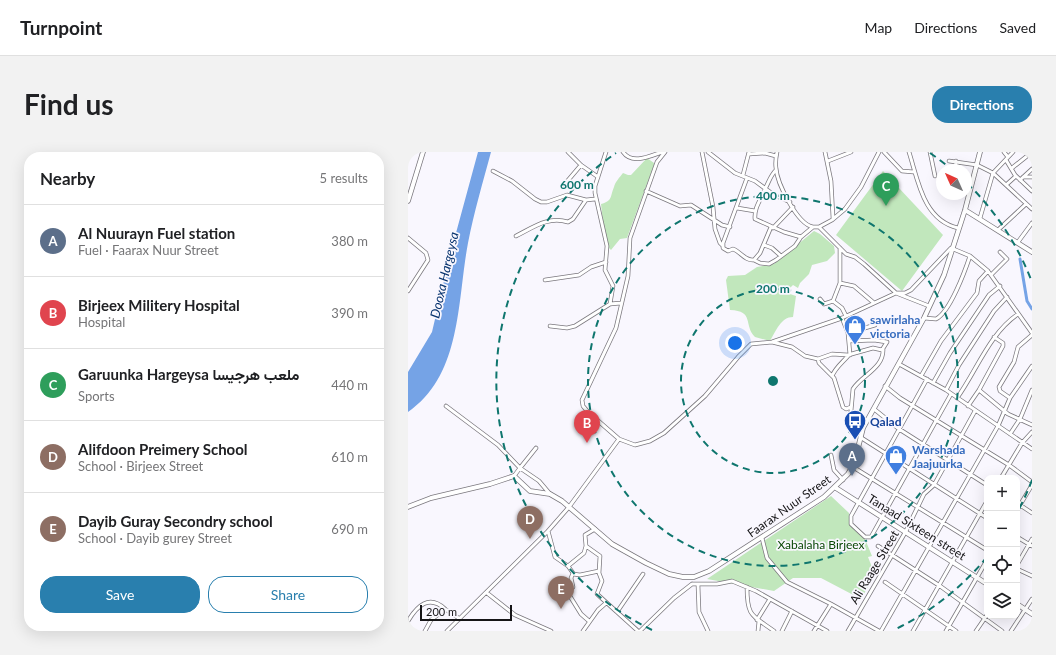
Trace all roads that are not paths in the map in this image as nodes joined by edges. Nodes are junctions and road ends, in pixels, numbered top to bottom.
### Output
1 (423, 152) edge
2 (568, 152) edge
3 (606, 152) edge
4 (623, 152) edge
5 (662, 152) edge
6 (665, 152) edge
7 (702, 152) edge
8 (708, 152) edge
9 (825, 152) edge
10 (851, 152) edge
11 (879, 152) edge
12 (884, 152) edge
13 (909, 152) edge
14 (930, 152) edge
15 (980, 152) edge
16 (1004, 152) edge
17 (1013, 152) edge
18 (1032, 152) edge
19 (748, 153) edge
20 (776, 154) edge
21 (1007, 158) junction
22 (828, 160) junction
23 (949, 161) dead end
24 (956, 162) joint
25 (581, 165) junction
26 (977, 165) junction
27 (1012, 168) junction
28 (1032, 169) edge
29 (776, 170) junction
30 (493, 171) dead end
31 (914, 172) junction
32 (993, 173) junction
33 (743, 175) junction
34 (935, 176) dead end
35 (1016, 176) junction
36 (598, 177) junction
37 (1032, 177) edge
38 (747, 178) junction
39 (1021, 178) junction
40 (564, 185) dead end
41 (1006, 185) junction
42 (766, 189) junction
43 (646, 191) junction
44 (1032, 191) edge
45 (408, 200) edge
46 (586, 200) junction
47 (595, 200) junction
48 (790, 202) junction
49 (1026, 204) junction
50 (793, 207) junction
51 (737, 208) junction
52 (1032, 209) edge
53 (964, 210) junction
54 (755, 211) junction
55 (833, 218) junction
56 (980, 218) junction
57 (714, 220) junction
58 (1032, 223) edge
59 (730, 227) junction
60 (772, 227) junction
61 (813, 227) junction
62 (819, 227) junction
63 (958, 228) junction
64 (998, 230) junction
65 (516, 236) dead end
66 (801, 236) junction
67 (408, 238) edge
68 (1018, 242) junction
69 (764, 245) junction
70 (723, 246) junction
71 (840, 248) junction
72 (951, 248) junction
73 (1031, 250) edge
74 (1000, 252) dead end
75 (781, 256) junction
76 (970, 256) junction
77 (754, 260) junction
78 (606, 262) junction
79 (988, 271) junction
80 (991, 275) junction
81 (545, 280) dead end
82 (840, 283) junction
83 (1000, 286) junction
84 (408, 291) edge
85 (896, 293) junction
86 (1008, 297) junction
87 (820, 299) dead end
88 (834, 301) junction
89 (621, 303) junction
90 (610, 304) junction
91 (874, 304) junction
92 (929, 306) junction
93 (1018, 314) junction
94 (844, 317) junction
95 (924, 318) junction
96 (875, 325) dead end
97 (550, 326) dead end
98 (848, 333) junction
99 (1032, 334) edge
100 (994, 337) junction
101 (849, 341) junction
102 (772, 342) junction
103 (883, 349) junction
104 (849, 355) junction
105 (818, 358) junction
106 (899, 364) junction
107 (1032, 366) edge
108 (832, 376) junction
109 (921, 376) junction
110 (927, 379) junction
111 (934, 383) junction
112 (885, 386) junction
113 (946, 390) junction
114 (979, 390) junction
115 (1032, 390) edge
116 (951, 394) junction
117 (957, 398) junction
118 (1010, 398) junction
119 (1027, 403) junction
120 (1032, 404) edge
121 (446, 406) dead end
122 (913, 406) junction
123 (968, 406) junction
124 (851, 407) junction
125 (874, 409) junction
126 (975, 411) junction
127 (1004, 411) junction
128 (1020, 419) junction
129 (937, 420) junction
130 (1032, 425) edge
131 (998, 426) junction
132 (863, 428) junction
133 (899, 429) junction
134 (1032, 432) edge
135 (1010, 434) junction
136 (961, 435) junction
137 (860, 437) junction
138 (619, 439) junction
139 (1022, 443) junction
140 (923, 444) junction
141 (536, 448) dead end
142 (1032, 449) edge
143 (985, 450) junction
144 (886, 454) junction
145 (831, 455) dead end
146 (947, 460) junction
147 (1009, 465) junction
148 (853, 467) junction
149 (520, 468) junction
150 (909, 470) junction
151 (970, 474) junction
152 (1003, 475) edge
153 (514, 476) junction
154 (871, 479) junction
155 (843, 480) junction
156 (984, 483) edge
157 (1032, 483) edge
158 (934, 485) junction
159 (836, 488) junction
160 (894, 493) junction
161 (550, 494) junction
162 (957, 499) junction
163 (1020, 501) edge
164 (858, 502) junction
165 (1020, 505) edge
166 (408, 507) edge
167 (569, 507) junction
168 (918, 507) junction
169 (984, 507) edge
170 (1032, 513) edge
171 (980, 514) junction
172 (882, 516) junction
173 (984, 516) edge
174 (943, 521) junction
175 (595, 530) junction
176 (548, 531) junction
177 (906, 531) junction
178 (966, 536) junction
179 (762, 538) junction
180 (1020, 538) edge
181 (1032, 539) edge
182 (1031, 545) edge
183 (586, 546) junction
184 (878, 546) dead end
185 (929, 546) junction
186 (984, 548) edge
187 (892, 554) junction
188 (1020, 561) edge
189 (953, 562) junction
190 (984, 565) edge
191 (568, 566) junction
192 (1020, 570) edge
193 (599, 571) junction
194 (916, 571) junction
195 (573, 574) junction
196 (643, 574) dead end
197 (1032, 576) edge
198 (694, 577) junction
199 (977, 577) junction
200 (885, 582) dead end
201 (986, 583) edge
202 (692, 584) junction
203 (698, 585) junction
204 (940, 586) junction
205 (747, 587) junction
206 (487, 593) junction
207 (903, 596) junction
208 (770, 599) junction
209 (1032, 599) edge
210 (962, 602) junction
211 (606, 603) junction
212 (831, 604) junction
213 (1020, 606) edge
214 (445, 609) junction
215 (1025, 609) junction
216 (792, 611) junction
217 (926, 611) junction
218 (617, 612) junction
219 (1032, 614) edge
220 (855, 617) junction
221 (460, 619) junction
222 (984, 619) junction
223 (758, 620) junction
224 (408, 621) edge
225 (589, 621) junction
226 (817, 625) junction
227 (949, 626) junction
228 (425, 631) edge
229 (447, 631) edge
230 (551, 631) edge
231 (583, 631) edge
232 (639, 631) edge
233 (708, 631) edge
234 (758, 631) edge
235 (774, 631) edge
236 (782, 631) edge
237 (814, 631) edge
238 (827, 631) edge
239 (848, 631) edge
240 (880, 631) edge
241 (913, 631) edge
242 (946, 631) edge
243 (956, 631) edge
244 (976, 631) edge
245 (1002, 631) edge
246 (1010, 631) edge

1 - 45 main road
2 - 25 street
3 - 36 street
4 - 5 street
6 - 43 street
7 - 57 street
8 - 33 street
9 - 22 street
10 - 22 street
11 - 55 street
12 - 31 street
13 - 31 street
14 - 34 street
15 - 26 main road, Faarax Nuur Street
16 - 21 street
17 - 21 street
18 - 27 street
19 - 20 street
19 - 33 street
20 - 29 street
21 - 27 street
21 - 32 street
22 - 55 street
23 - 24 street
24 - 26 street
25 - 36 street
25 - 40 street
26 - 32 street
26 - 53 main road, Faarax Nuur Street
27 - 35 street
28 - 39 street
29 - 42 street
29 - 48 street
30 - 46 street
31 - 63 street
32 - 41 street
32 - 56 street
33 - 38 street
35 - 39 street
35 - 41 street
36 - 47 street
37 - 39 street
38 - 42 street
38 - 51 street
39 - 44 street
41 - 49 street
42 - 48 street
42 - 54 street
43 - 57 street
43 - 89 street
46 - 47 street
46 - 65 street
47 - 78 street
48 - 50 street
49 - 52 street
49 - 64 street
50 - 60 street
50 - 61 street
51 - 54 street
51 - 59 street
53 - 56 main road
53 - 63 main road, Faarax Nuur Street
54 - 60 street
55 - 62 street
56 - 64 main road
57 - 59 street
57 - 70 street
58 - 68 street
59 - 70 street
60 - 66 street
60 - 69 street
61 - 62 street
61 - 66 street
62 - 71 street
63 - 72 main road, Faarax Nuur Street
64 - 68 main road
66 - 75 street
67 - 84 street
68 - 73 main road
69 - 75 street
69 - 77 street
70 - 77 street
71 - 82 street
71 - 85 street
72 - 76 street
72 - 85 street
72 - 92 main road, Faarax Nuur Street
74 - 80 street
75 - 77 street
76 - 79 street
76 - 95 street
78 - 81 street
78 - 90 street
79 - 80 street
79 - 109 street
80 - 83 street
82 - 88 street
82 - 91 street
83 - 86 street
83 - 111 street
85 - 91 street
85 - 92 street
86 - 93 street
86 - 113 street
87 - 88 street
88 - 94 street
89 - 90 street
89 - 138 street
90 - 97 street
91 - 94 street
92 - 95 main road, Faarax Nuur Street
93 - 99 street
93 - 100 street
94 - 98 street
94 - 102 street
95 - 106 main road, Faarax Nuur Street
96 - 98 street
98 - 101 street
99 - 118 street
100 - 114 street
100 - 117 street
101 - 103 street
101 - 104 street
102 - 105 street
102 - 138 street
103 - 104 street
103 - 124 street
104 - 105 street
104 - 108 street
105 - 108 street
106 - 109 street
106 - 112 main road, Faarax Nuur Street
107 - 118 street
108 - 124 street
109 - 110 street
110 - 111 street
110 - 122 street
111 - 113 street
112 - 122 street
112 - 125 main road, Faarax Nuur Street
113 - 116 street
114 - 123 street
114 - 127 street
115 - 119 street
116 - 117 street
116 - 129 street
117 - 123 street
118 - 127 street
119 - 120 street
119 - 128 street
121 - 149 street
122 - 129 street
122 - 133 street
123 - 126 street
124 - 132 street
125 - 132 main road, Faarax Nuur Street
125 - 133 street
126 - 131 street
126 - 136 street, Ali Raage Street
127 - 128 street
127 - 131 street
128 - 130 street
128 - 135 street
129 - 136 street
129 - 140 street
131 - 135 street
131 - 143 street
132 - 137 main road, Faarax Nuur Street
133 - 140 street
133 - 144 street
134 - 139 street
135 - 139 street
136 - 143 street
136 - 146 street, Ali Raage Street
137 - 144 street
137 - 148 main road, Faarax Nuur Street
138 - 167 street
139 - 142 street
139 - 147 street
140 - 146 street
140 - 150 street
141 - 149 street
143 - 147 street
143 - 151 street
144 - 150 street
144 - 154 street
145 - 155 street
146 - 151 street
146 - 158 street, Ali Raage Street
147 - 152 street
147 - 157 street
148 - 154 street
148 - 155 main road, Faarax Nuur Street
149 - 153 street
149 - 161 street
150 - 158 street
150 - 160 street
151 - 156 street
151 - 162 street
153 - 161 main road
153 - 166 main road
154 - 160 street
154 - 164 street
155 - 159 main road, Faarax Nuur Street
157 - 163 street
158 - 162 street
158 - 168 street, Ali Raage Street
159 - 164 main road, Tanaad Sixteen street
159 - 179 main road, Faarax Nuur Street
160 - 168 street
160 - 172 street
161 - 167 main road, Faarax Nuur Street
162 - 171 street
162 - 174 street
164 - 172 main road, Tanaad Sixteen street
164 - 172 street
165 - 170 street
167 - 175 main road, Faarax Nuur Street
167 - 176 street
168 - 174 street
168 - 177 street, Ali Raage Street
169 - 171 street
171 - 173 street
171 - 178 street
172 - 177 main road, Tanaad Sixteen street
174 - 178 street
174 - 185 street
175 - 183 street
175 - 198 main road, Faarax Nuur Street
176 - 191 street
176 - 206 street
177 - 185 main road, Tanaad Sixteen street
177 - 187 street, Ali Raage Street
178 - 186 street
178 - 189 street
179 - 198 main road, Faarax Nuur Street
179 - 212 street
180 - 182 street
181 - 182 street
182 - 188 street
183 - 191 street
183 - 193 street
184 - 187 street
185 - 189 main road, Tanaad Sixteen street
185 - 194 street
187 - 194 street
187 - 220 street, Ali Raage Street
189 - 199 main road, Tanaad Sixteen street
189 - 204 street
190 - 199 street
191 - 195 street
192 - 197 street
193 - 195 street
193 - 211 street
194 - 204 street
194 - 207 street
195 - 225 street
196 - 218 street
198 - 202 street
199 - 201 main road, Tanaad Sixteen street
199 - 210 street
200 - 207 street
202 - 203 street
202 - 232 street
203 - 205 street
203 - 233 street
204 - 210 street
204 - 217 street
205 - 208 street
205 - 223 street
206 - 221 street
206 - 230 street
207 - 217 street
207 - 240 street
208 - 216 street
208 - 223 street
209 - 215 street
210 - 222 street
210 - 227 street
211 - 218 street
211 - 225 street
212 - 220 street
212 - 226 street
213 - 215 main road
214 - 221 street
214 - 224 street
214 - 228 street
215 - 219 main road
215 - 246 street
216 - 226 street
216 - 236 street
217 - 227 street
217 - 241 street
218 - 232 street
220 - 239 street, Ali Raage Street
220 - 240 street
221 - 229 street
222 - 244 street
222 - 245 street
223 - 234 street
223 - 235 street
225 - 231 street
226 - 237 street
226 - 238 street
227 - 242 street
227 - 243 street

